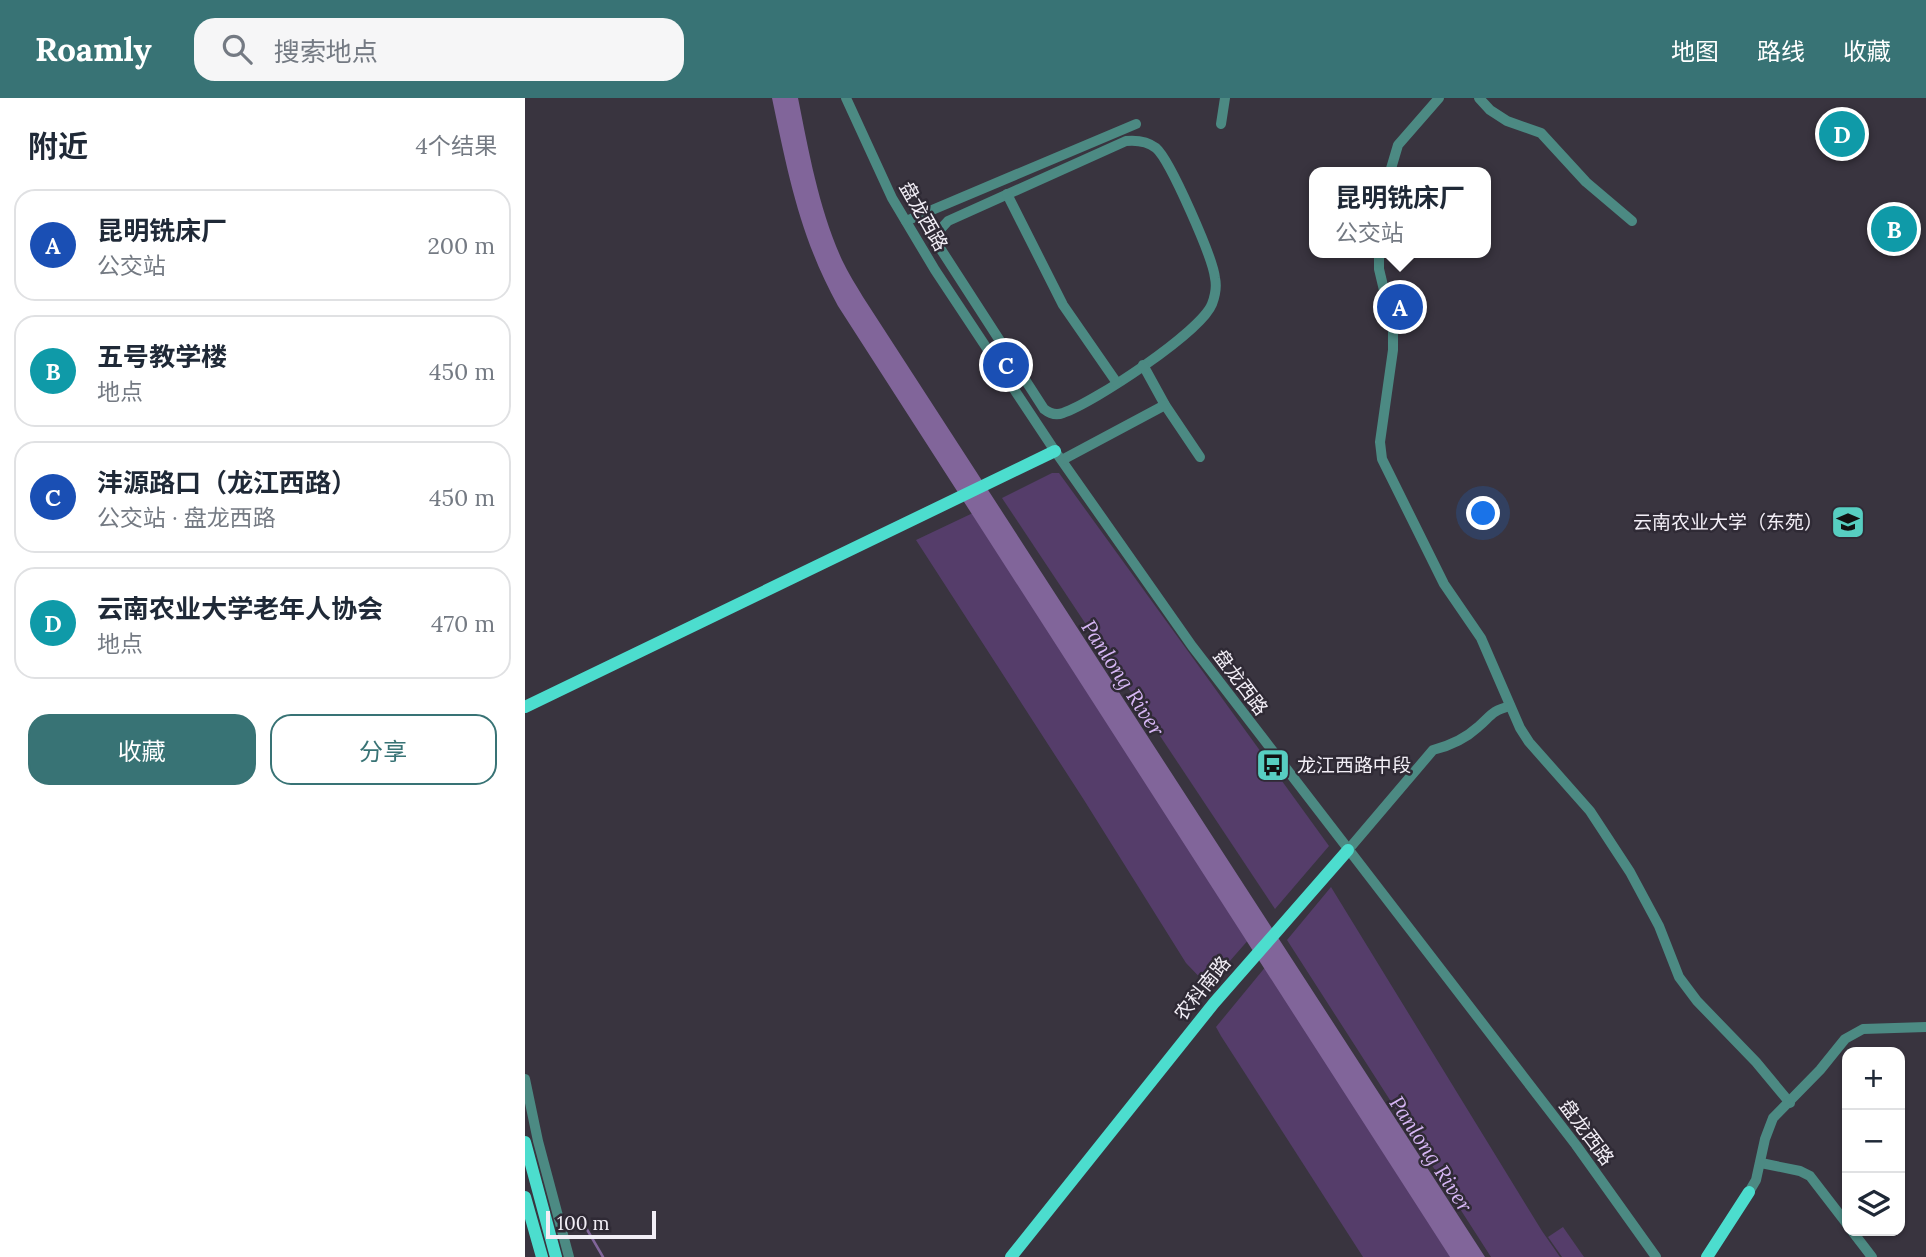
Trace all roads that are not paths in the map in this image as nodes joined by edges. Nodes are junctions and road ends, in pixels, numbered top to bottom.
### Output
1 (846, 98) edge
2 (1225, 98) edge
3 (1439, 98) edge
4 (1479, 98) edge
5 (1136, 124) dead end
6 (1221, 124) dead end
7 (1391, 167) edge
8 (1007, 194) junction
9 (906, 221) junction
10 (1632, 221) dead end
11 (1379, 258) edge
12 (1143, 365) junction
13 (1117, 383) junction
14 (1165, 405) junction
15 (1059, 455) junction
16 (1200, 457) dead end
17 (1510, 706) junction
18 (525, 707) edge
19 (1348, 850) junction
20 (1926, 1027) edge
21 (525, 1079) edge
22 (1790, 1103) junction
23 (525, 1142) edge
24 (1761, 1163) junction
25 (1749, 1192) junction
26 (525, 1196) edge
27 (1842, 1218) edge
28 (1856, 1236) edge
29 (542, 1257) edge
30 (556, 1257) edge
31 (569, 1257) edge
32 (1011, 1257) edge
33 (1656, 1257) edge
34 (1707, 1257) edge
35 (1715, 1257) edge
36 (1872, 1257) edge

1 - 9 street, 盘龙西路
2 - 6 street
3 - 7 street
4 - 10 street
5 - 9 street
8 - 12 street
8 - 13 street
8 - 13 street
9 - 15 street, 盘龙西路
11 - 17 street
12 - 13 street
12 - 14 street
14 - 15 street
14 - 16 street
15 - 18 main road
15 - 19 street, 盘龙西路
17 - 19 street, 农科南路
17 - 22 street
19 - 32 main road, 农科南路
19 - 33 street, 盘龙西路
20 - 22 street
21 - 31 street
22 - 24 street
23 - 30 main road
24 - 25 street
24 - 27 street
25 - 34 main road
25 - 35 main road
26 - 29 main road
28 - 36 street

